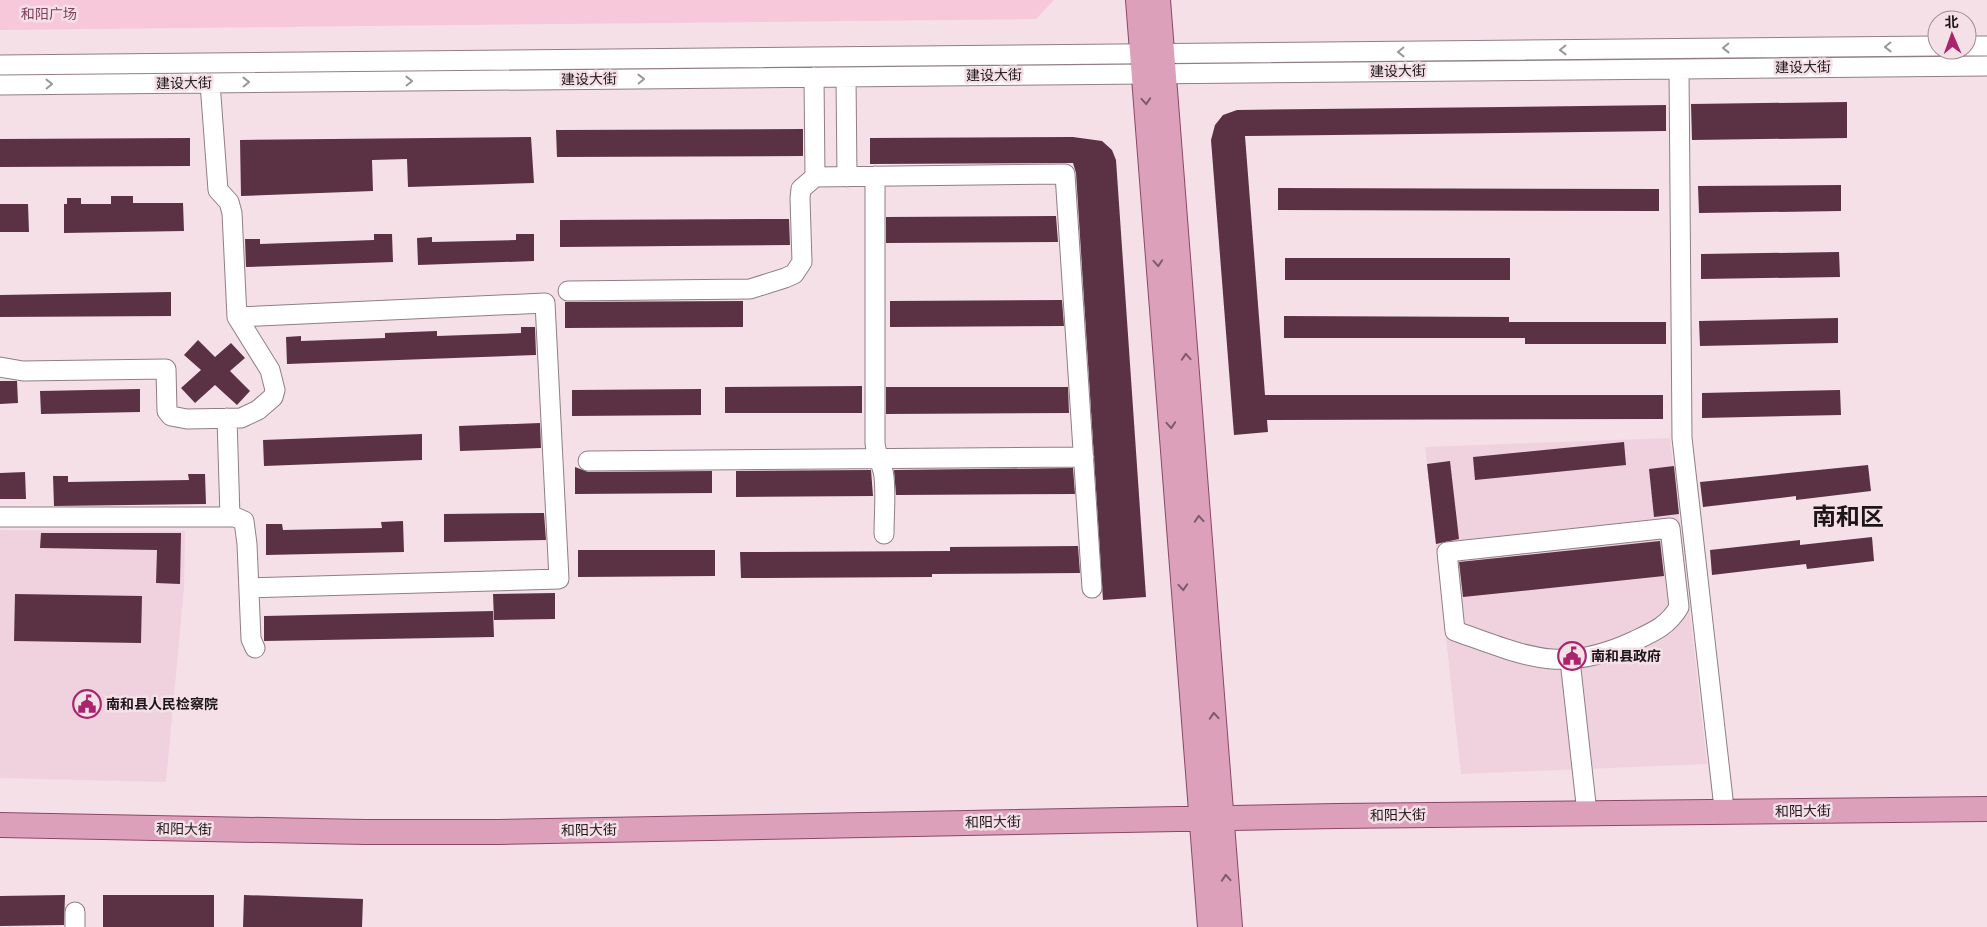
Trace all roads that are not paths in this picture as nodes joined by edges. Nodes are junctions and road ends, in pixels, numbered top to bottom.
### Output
1 (1138, 0) edge
2 (1158, 0) edge
3 (1927, 46) edge
4 (1153, 64) junction
5 (0, 65) edge
6 (1987, 66) edge
7 (1680, 69) junction
8 (814, 77) junction
9 (846, 77) junction
10 (210, 83) junction
11 (0, 85) edge
12 (875, 176) junction
13 (815, 177) junction
14 (846, 177) junction
15 (568, 291) dead end
16 (237, 317) junction
17 (0, 367) edge
18 (227, 418) junction
19 (1084, 457) junction
20 (878, 459) junction
21 (588, 461) dead end
22 (0, 517) edge
23 (230, 517) junction
24 (884, 534) dead end
25 (249, 588) junction
26 (1092, 588) dead end
27 (255, 648) dead end
28 (1570, 660) junction
29 (1987, 796) edge
30 (1723, 799) junction
31 (1586, 807) junction
32 (1987, 809) edge
33 (0, 812) edge
34 (1211, 812) junction
35 (0, 825) edge
36 (1210, 927) edge
37 (1230, 927) edge

1 - 4 main road
2 - 4 main road
3 -> 4 street, 建设大街
4 - 5 street, 建设大街
4 - 7 street, 建设大街
4 - 9 street, 建设大街
4 - 34 main road
6 - 7 street, 建设大街
7 - 30 street
8 - 9 street, 建设大街
10 -> 8 street, 建设大街
8 - 13 street
9 - 14 street
11 -> 10 street, 建设大街
10 - 16 street
12 - 14 street
12 - 19 street
12 - 20 street
13 - 14 street
13 - 15 street
16 - 18 street
16 - 25 street
17 - 18 street
18 - 23 street
19 - 20 street
19 - 26 street
20 - 21 street
20 - 24 street
22 - 23 street
23 - 25 street
25 - 27 street
28 - 28 street
28 - 31 street
29 - 30 main road, 和阳大街
30 - 31 main road, 和阳大街
31 - 32 main road, 和阳大街
31 - 34 main road, 和阳大街
33 - 34 main road, 和阳大街
34 - 35 main road, 和阳大街
34 - 36 main road
37 -> 34 main road

